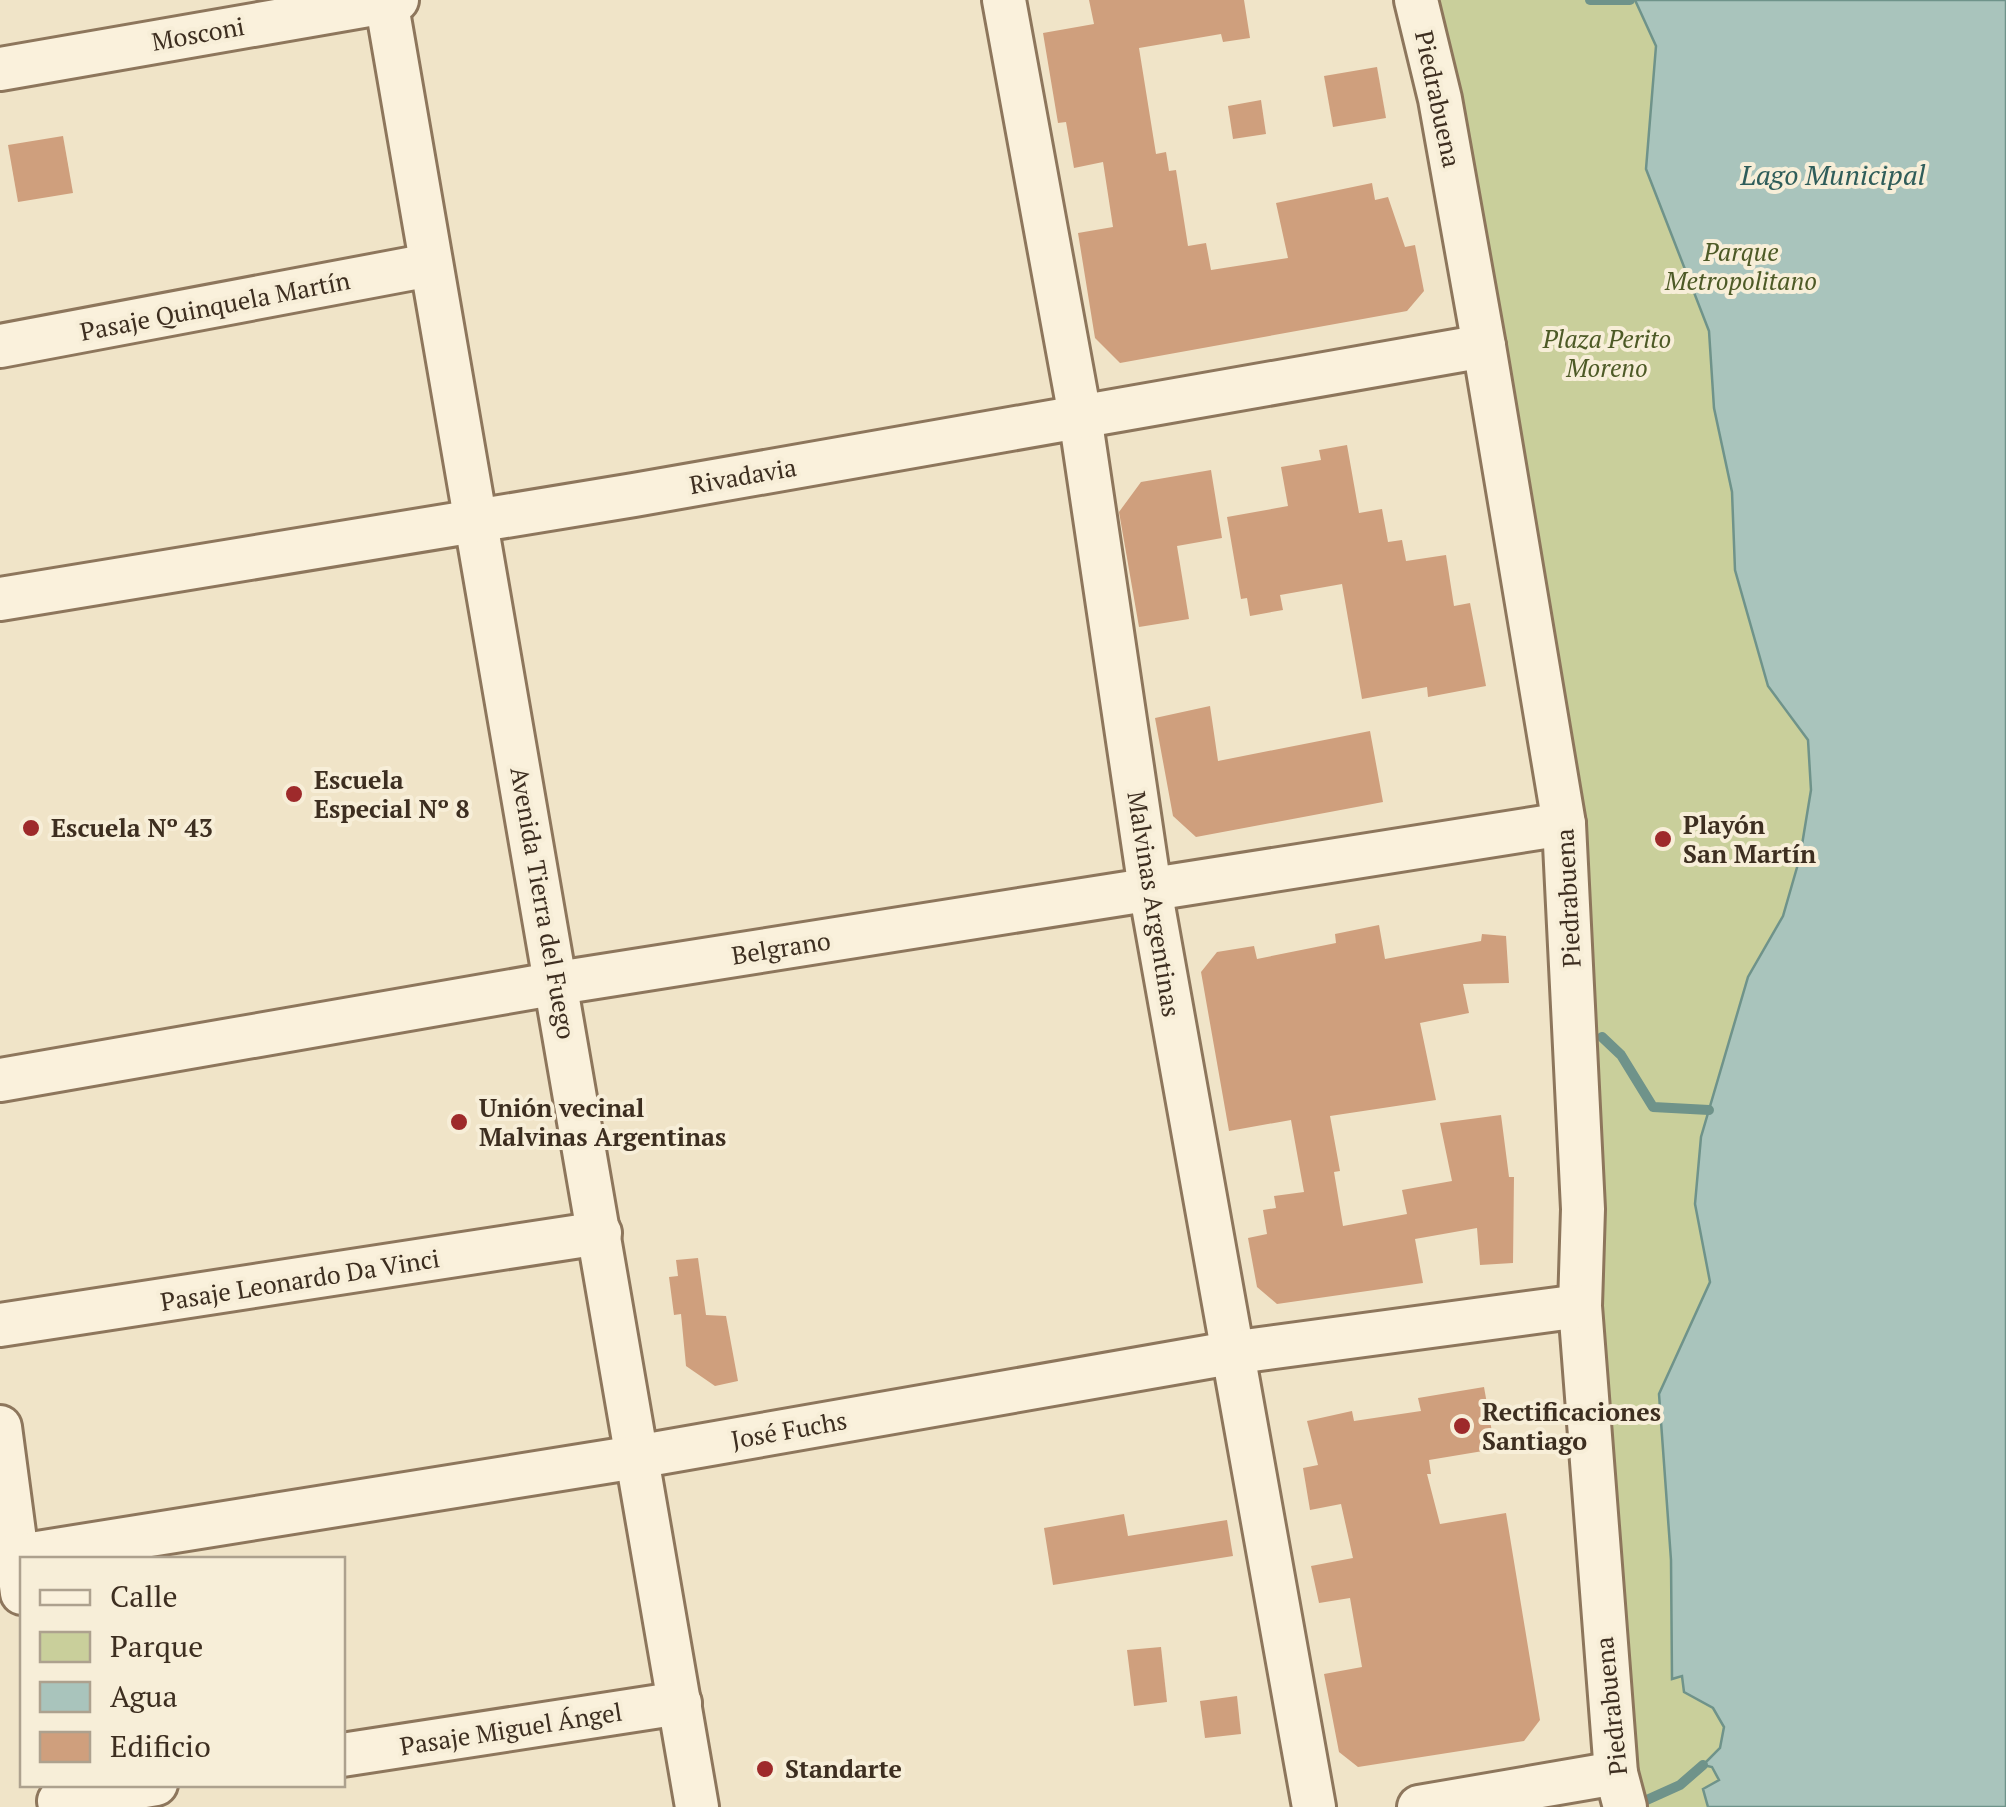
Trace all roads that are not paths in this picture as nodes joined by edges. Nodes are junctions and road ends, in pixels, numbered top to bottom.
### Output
1 (1004, 0) edge
2 (1416, 0) edge
3 (389, 1) edge
4 (0, 68) edge
5 (430, 265) junction
6 (0, 346) edge
7 (1484, 346) junction
8 (1080, 416) junction
9 (474, 519) junction
10 (0, 600) edge
11 (1564, 824) junction
12 (1150, 890) junction
13 (558, 984) junction
14 (0, 1080) edge
15 (600, 1233) junction
16 (1580, 1306) junction
17 (0, 1325) edge
18 (1230, 1353) junction
19 (0, 1428) edge
20 (636, 1457) junction
21 (80, 1557) edge
22 (13, 1569) edge
23 (680, 1703) junction
24 (345, 1755) edge
25 (135, 1787) edge
26 (1620, 1790) edge
27 (58, 1798) edge
28 (698, 1807) edge
29 (1314, 1807) edge
30 (1418, 1807) edge

1 - 8 street, Malvinas Argentinas
2 - 7 street, Piedrabuena
3 - 4 street, Mosconi
3 - 5 street, Avenida Tierra del Fuego
5 - 6 street, Pasaje Quinquela Martín
5 - 9 street, Avenida Tierra del Fuego
7 - 8 street, Rivadavia
7 - 11 street, Piedrabuena
8 - 9 street, Rivadavia
8 - 12 street, Malvinas Argentinas
9 - 10 street, Rivadavia
9 - 13 street, Avenida Tierra del Fuego
11 - 12 street, Belgrano
11 - 16 street, Piedrabuena
12 - 13 street, Belgrano
12 - 18 street, Malvinas Argentinas
13 - 14 street, Belgrano
13 - 15 street, Avenida Tierra del Fuego
15 - 17 street, Pasaje Leonardo Da Vinci
15 - 20 street, Avenida Tierra del Fuego
16 - 18 street, José Fuchs
16 - 26 street, Piedrabuena
18 - 20 street, José Fuchs
18 - 29 street, Malvinas Argentinas
19 - 22 street
20 - 21 street, José Fuchs
20 - 23 street, Avenida Tierra del Fuego
23 - 24 street, Pasaje Miguel Ángel
23 - 28 street, Avenida Tierra del Fuego
25 - 27 street
26 - 30 street

